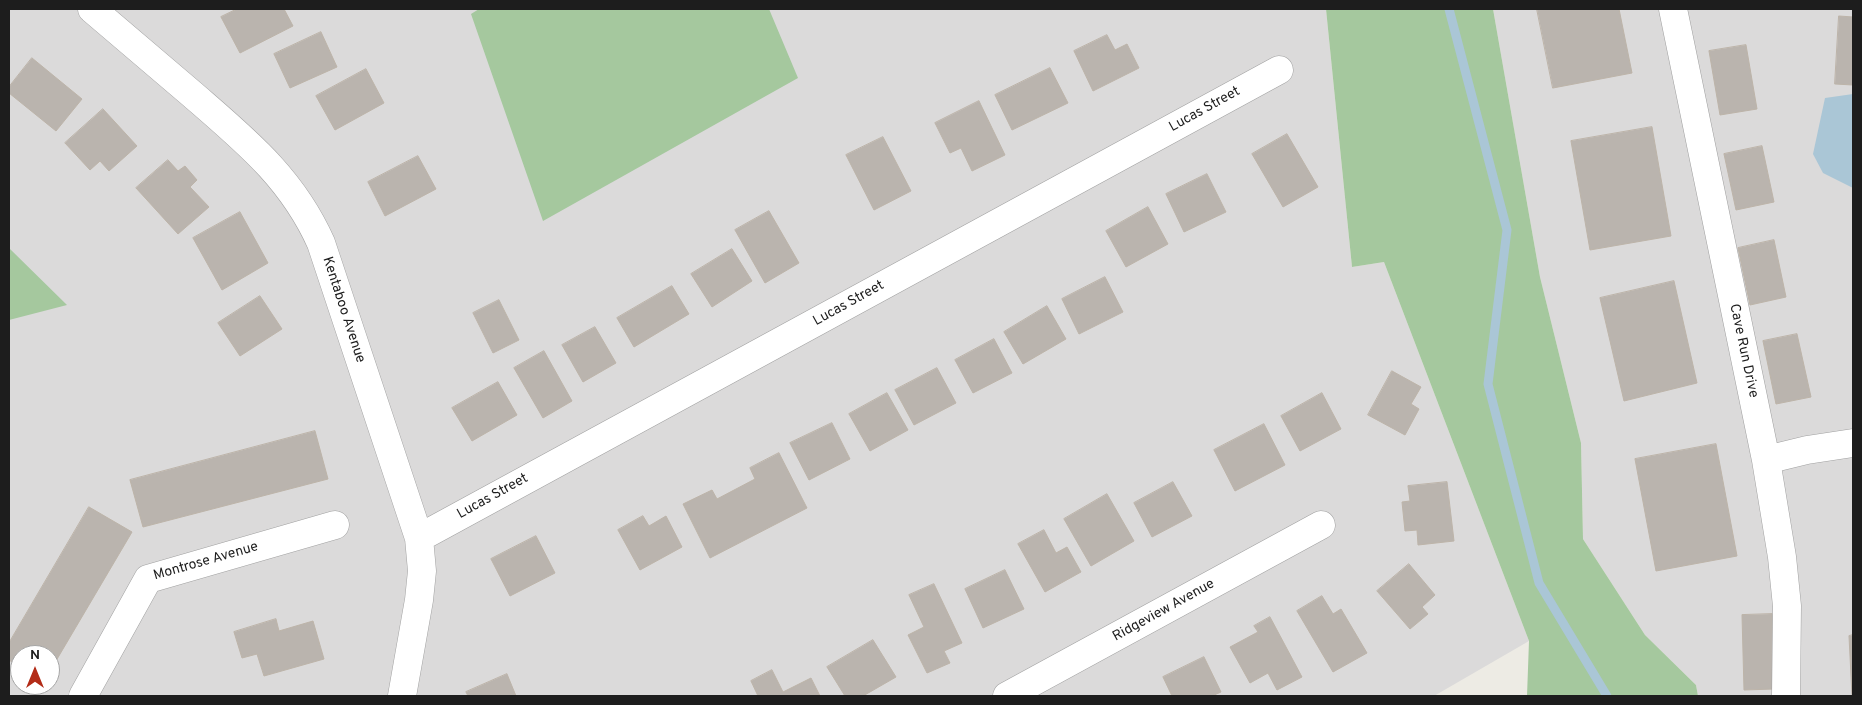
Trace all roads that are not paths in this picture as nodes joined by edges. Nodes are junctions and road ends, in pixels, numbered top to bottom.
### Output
1 (1673, 9) edge
2 (108, 13) edge
3 (1279, 70) dead end
4 (1853, 443) edge
5 (1766, 460) junction
6 (335, 525) dead end
7 (1321, 525) dead end
8 (419, 538) junction
9 (83, 696) edge
10 (402, 696) edge
11 (1008, 696) edge
12 (1786, 696) edge

1 - 5 street, Cave Run Drive
2 - 8 street, Kentaboo Avenue
3 - 8 street, Lucas Street
4 - 5 street
5 - 12 street, Cave Run Drive
6 - 9 street, Montrose Avenue
7 - 11 street, Ridgeview Avenue
8 - 10 street, Kentaboo Avenue

